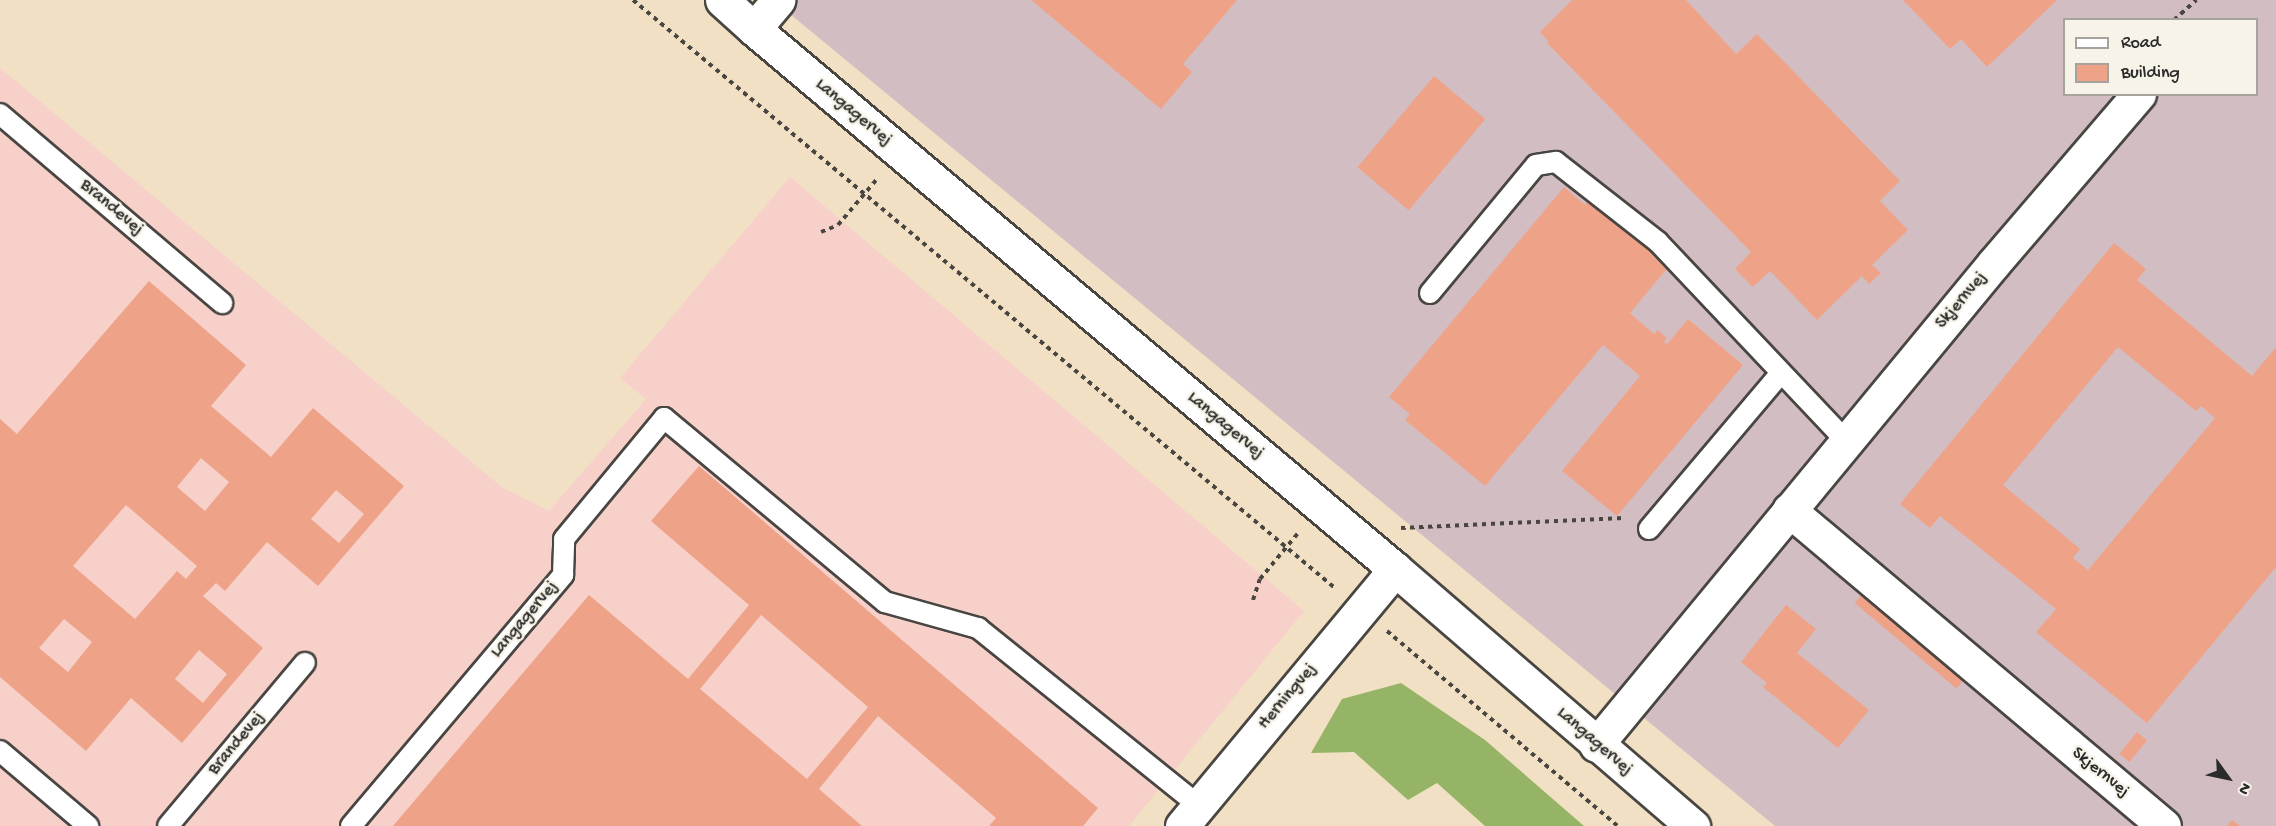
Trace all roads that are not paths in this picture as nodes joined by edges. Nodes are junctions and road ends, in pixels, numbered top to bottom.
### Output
1 (714, 0) edge
2 (722, 0) edge
3 (778, 0) edge
4 (753, 29) junction
5 (2137, 96) edge
6 (0, 114) edge
7 (1430, 293) dead end
8 (222, 303) dead end
9 (1781, 373) junction
10 (1846, 441) junction
11 (1789, 510) junction
12 (1649, 529) dead end
13 (1395, 569) junction
14 (305, 663) dead end
15 (1596, 745) junction
16 (0, 751) edge
17 (1190, 816) edge
18 (88, 826) edge
19 (168, 826) edge
20 (351, 826) edge
21 (1693, 826) edge
22 (2164, 826) edge

1 - 4 street, Langagervej
2 - 4 street, Langagervej
3 - 4 street
4 - 13 street, Langagervej
5 - 10 street, Skjernvej
6 - 8 lane, Brandevej
7 - 9 lane
9 - 10 lane
9 - 12 lane
10 - 11 street, Skjernvej
11 - 15 street, Skjernvej
11 - 22 street, Skjernvej
13 - 15 street, Langagervej
13 - 17 street, Herningvej
14 - 19 lane, Brandevej
15 - 21 street, Langagervej
16 - 18 lane
17 - 20 lane, Langagervej

